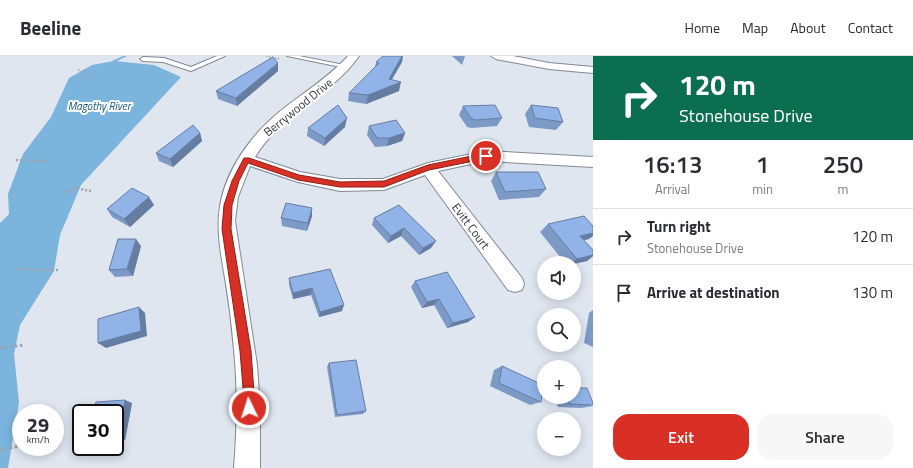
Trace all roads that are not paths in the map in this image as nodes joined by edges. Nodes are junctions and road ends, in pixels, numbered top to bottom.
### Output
1 (222, 56) edge
2 (496, 56) edge
3 (287, 58) edge
4 (143, 59) dead end
5 (350, 61) edge
6 (593, 70) edge
7 (246, 159) junction
8 (593, 162) edge
9 (428, 168) junction
10 (515, 284) dead end
11 (247, 468) edge

1 - 4 lane
2 - 6 street
3 - 5 lane
5 - 7 street, Berrywood Drive
7 - 9 street
7 - 11 street, Berrywood Drive
8 - 9 street
9 - 10 street, Evitt Court

